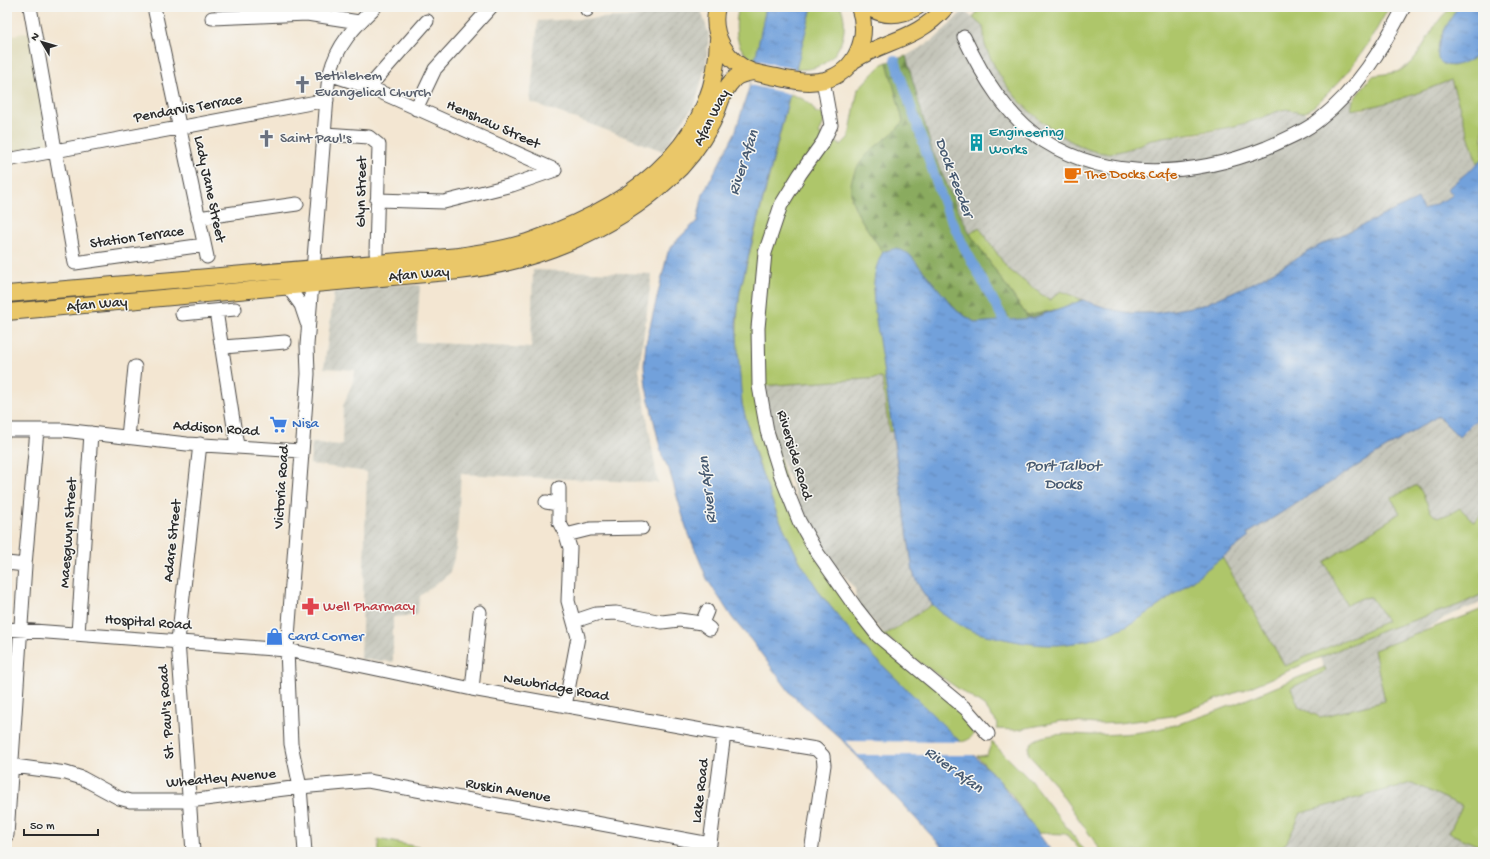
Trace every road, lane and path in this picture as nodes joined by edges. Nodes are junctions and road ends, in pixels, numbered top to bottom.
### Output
1 (30, 7) edge
2 (154, 7) edge
3 (376, 7) edge
4 (490, 7) edge
5 (709, 7) edge
6 (859, 7) edge
7 (868, 7) edge
8 (918, 7) edge
9 (946, 7) edge
10 (1404, 7) edge
11 (716, 14) edge
12 (212, 18) dead end
13 (426, 21) dead end
14 (359, 22) junction
15 (964, 37) dead end
16 (718, 39) junction
17 (854, 60) junction
18 (753, 72) junction
19 (329, 74) junction
20 (823, 80) junction
21 (368, 87) junction
22 (327, 100) junction
23 (416, 109) junction
24 (180, 127) junction
25 (325, 134) junction
26 (56, 150) junction
27 (7, 160) edge
28 (377, 200) junction
29 (296, 204) dead end
30 (198, 218) junction
31 (206, 251) joint
32 (376, 252) dead end
33 (314, 269) junction
34 (313, 285) junction
35 (288, 286) junction
36 (7, 294) edge
37 (235, 309) dead end
38 (216, 311) junction
39 (7, 312) edge
40 (182, 314) dead end
41 (308, 329) junction
42 (285, 342) dead end
43 (223, 347) junction
44 (135, 367) dead end
45 (7, 430) edge
46 (37, 430) junction
47 (91, 433) junction
48 (128, 437) junction
49 (200, 444) junction
50 (237, 446) junction
51 (301, 451) junction
52 (559, 488) dead end
53 (642, 528) dead end
54 (566, 535) junction
55 (7, 564) edge
56 (25, 565) junction
57 (480, 612) dead end
58 (575, 621) junction
59 (707, 621) dead end
60 (7, 629) edge
61 (21, 630) junction
62 (78, 634) junction
63 (178, 641) junction
64 (287, 650) junction
65 (472, 688) junction
66 (566, 706) junction
67 (724, 734) junction
68 (988, 734) dead end
69 (9, 766) edge
70 (300, 787) junction
71 (189, 801) junction
72 (7, 835) edge
73 (709, 848) edge
74 (193, 852) edge
75 (305, 852) edge
76 (811, 852) edge

1 - 26 street
2 - 24 street, Lady Jane Street
3 - 14 street, Victoria Road
4 - 23 street
5 - 11 street
6 - 17 main road
7 - 8 main road
9 - 17 main road
10 - 15 street
11 - 16 main road
12 - 14 street
13 - 21 street
14 - 19 street, Victoria Road
16 - 18 main road
16 - 33 main road, Afan Way
17 - 20 main road
18 - 20 main road
18 - 34 main road, Afan Way
19 - 21 street, Henshaw Street
19 - 22 street, Victoria Road
20 - 68 street, Riverside Road
21 - 23 street, Henshaw Street
22 - 24 street, Pendarvis Terrace
22 - 25 street, Victoria Road
23 - 28 street, Henshaw Street
24 - 26 street, Pendarvis Terrace
24 - 30 street, Lady Jane Street
25 - 28 street, Glyn Street
25 - 33 street, Victoria Road
26 - 27 street, Pendarvis Terrace
26 - 31 street, Station Terrace
28 - 32 street, Glyn Street
29 - 30 street
30 - 31 street, Lady Jane Street
33 - 34 street, Victoria Road
33 - 36 main road, Afan Way
34 - 35 main road, Afan Way
34 - 41 street, Victoria Road
35 - 39 main road, Afan Way
35 - 41 street
37 - 38 street
38 - 40 street
38 - 43 street
41 - 51 street, Victoria Road
42 - 43 street
43 - 50 street
44 - 48 street
45 - 46 street, Addison Road
46 - 47 street, Addison Road
46 - 56 street
47 - 48 street, Addison Road
47 - 62 street, Maesgwyn Street
48 - 49 street, Addison Road
49 - 50 street, Addison Road
49 - 63 street, Adare Street
50 - 51 street, Addison Road
51 - 64 street, Victoria Road
52 - 54 street
53 - 54 street
54 - 58 street
55 - 56 street
56 - 61 street
57 - 65 street
58 - 59 street
58 - 66 street
60 - 61 street, Hospital Road
61 - 62 street, Hospital Road
61 - 69 street
62 - 63 street, Hospital Road
63 - 64 street, Hospital Road
63 - 71 street, St. Paul's Road
64 - 65 street, Newbridge Road
64 - 70 street, Victoria Road
65 - 66 street, Newbridge Road
66 - 67 street, Newbridge Road
67 - 73 street, Lake Road
67 - 76 street, Newbridge Road
69 - 71 street, Wheatley Avenue
69 - 72 street
70 - 71 street, Wheatley Avenue
70 - 73 street, Ruskin Avenue
70 - 75 street, Victoria Road
71 - 74 street, St. Paul's Road

